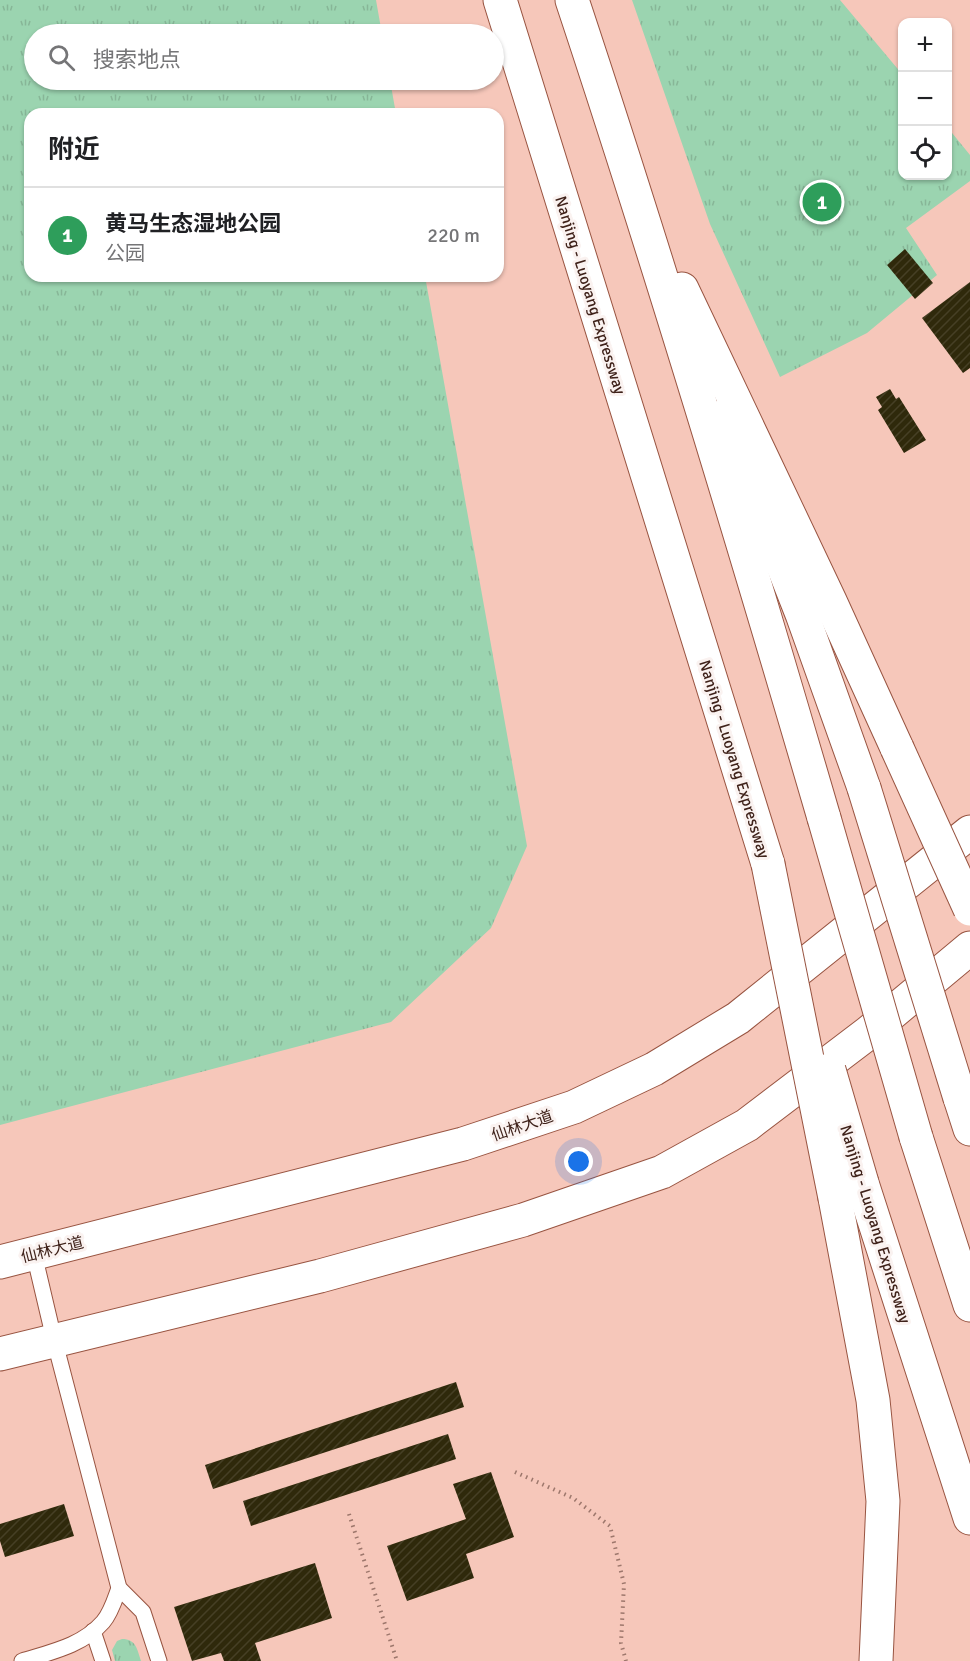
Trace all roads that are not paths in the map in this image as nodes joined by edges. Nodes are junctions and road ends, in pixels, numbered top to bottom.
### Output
1 (500, 0) edge
2 (572, 0) edge
3 (633, 184) junction
4 (970, 832) edge
5 (970, 909) edge
6 (970, 948) edge
7 (970, 1129) edge
8 (848, 1190) junction
9 (34, 1254) junction
10 (0, 1262) edge
11 (970, 1305) edge
12 (54, 1339) junction
13 (0, 1354) edge
14 (970, 1518) edge
15 (120, 1588) junction
16 (93, 1631) junction
17 (22, 1661) edge
18 (103, 1661) edge
19 (159, 1661) edge
20 (876, 1661) edge

1 - 8 main road, Nanjing - Luoyang Expressway, bridge
2 - 3 main road
3 - 5 main road, bridge
3 - 7 main road, bridge
3 - 11 main road, bridge
4 - 9 main road, 仙林大道
6 - 12 main road
8 - 14 main road, Nanjing - Luoyang Expressway
8 - 20 main road
9 - 10 main road, 仙林大道
9 - 12 lane
12 - 13 main road
12 - 15 lane
15 - 16 lane
15 - 19 lane
16 - 17 lane
16 - 18 lane

